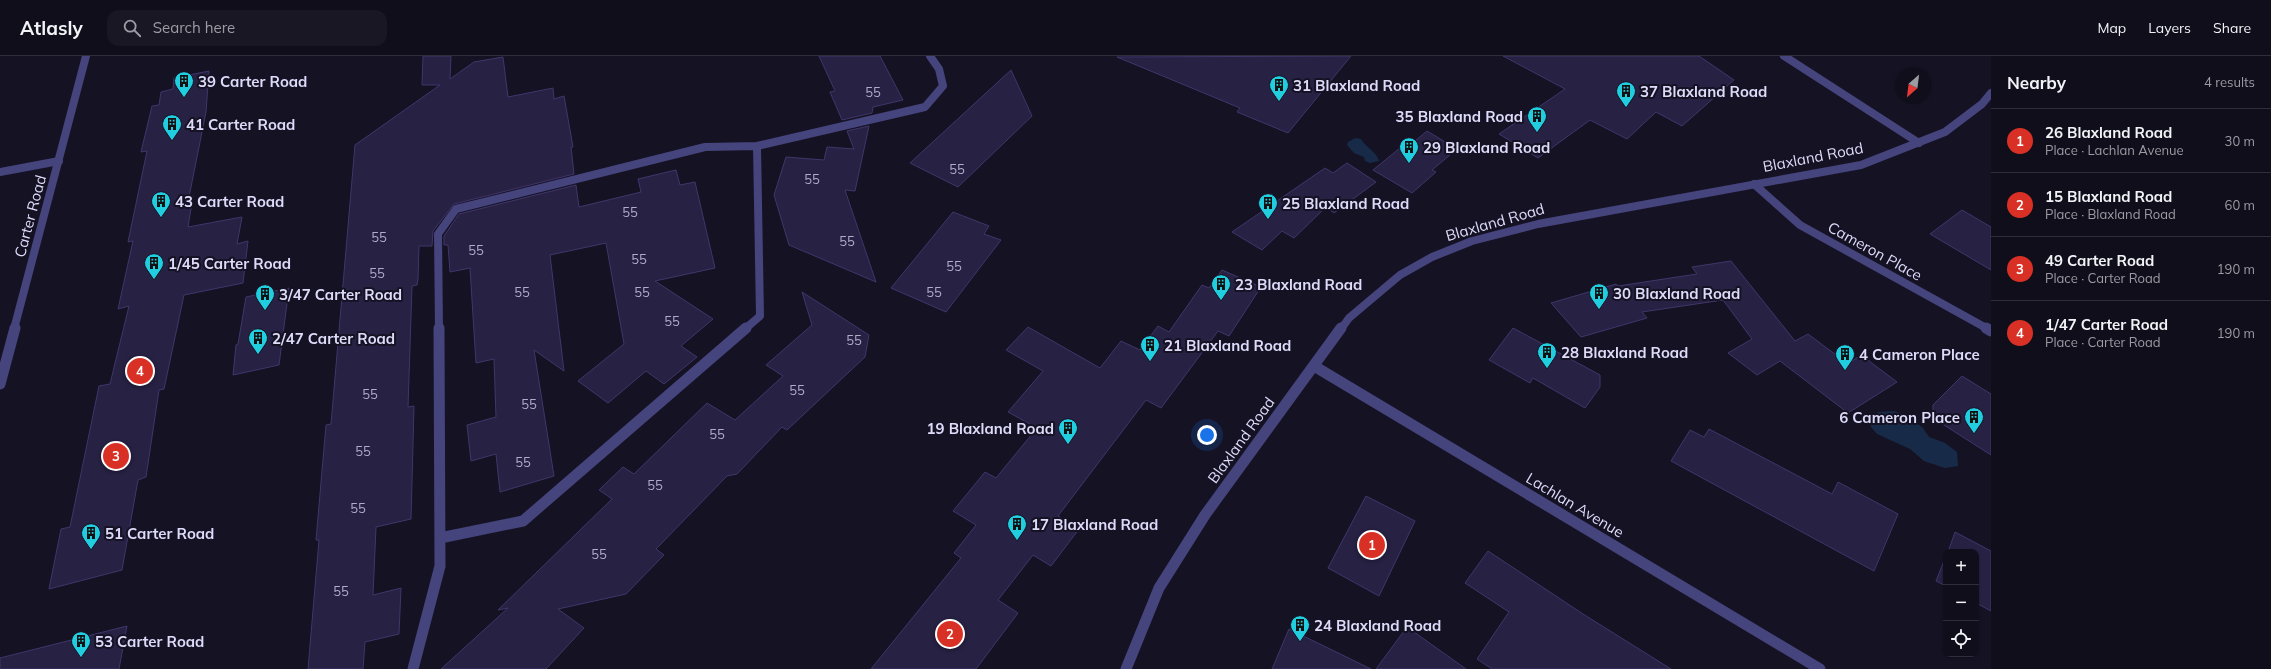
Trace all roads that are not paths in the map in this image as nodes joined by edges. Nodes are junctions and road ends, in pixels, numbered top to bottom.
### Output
1 (86, 56) edge
2 (930, 56) edge
3 (1784, 56) edge
4 (1991, 93) edge
5 (1919, 144) junction
6 (756, 146) junction
7 (59, 161) junction
8 (0, 172) edge
9 (1754, 184) junction
10 (1991, 331) edge
11 (1314, 366) junction
12 (0, 384) edge
13 (440, 538) junction
14 (413, 669) edge
15 (1126, 669) edge
16 (1820, 669) edge

1 - 7 street, Carter Road
2 - 6 street
3 - 5 street
4 - 5 street, Blaxland Road
5 - 9 street, Blaxland Road
6 - 13 street
6 - 13 street
7 - 8 street
7 - 12 street, Carter Road
9 - 10 street, Cameron Place
9 - 11 street, Blaxland Road
11 - 15 street, Blaxland Road
11 - 16 street, Lachlan Avenue
13 - 14 street

